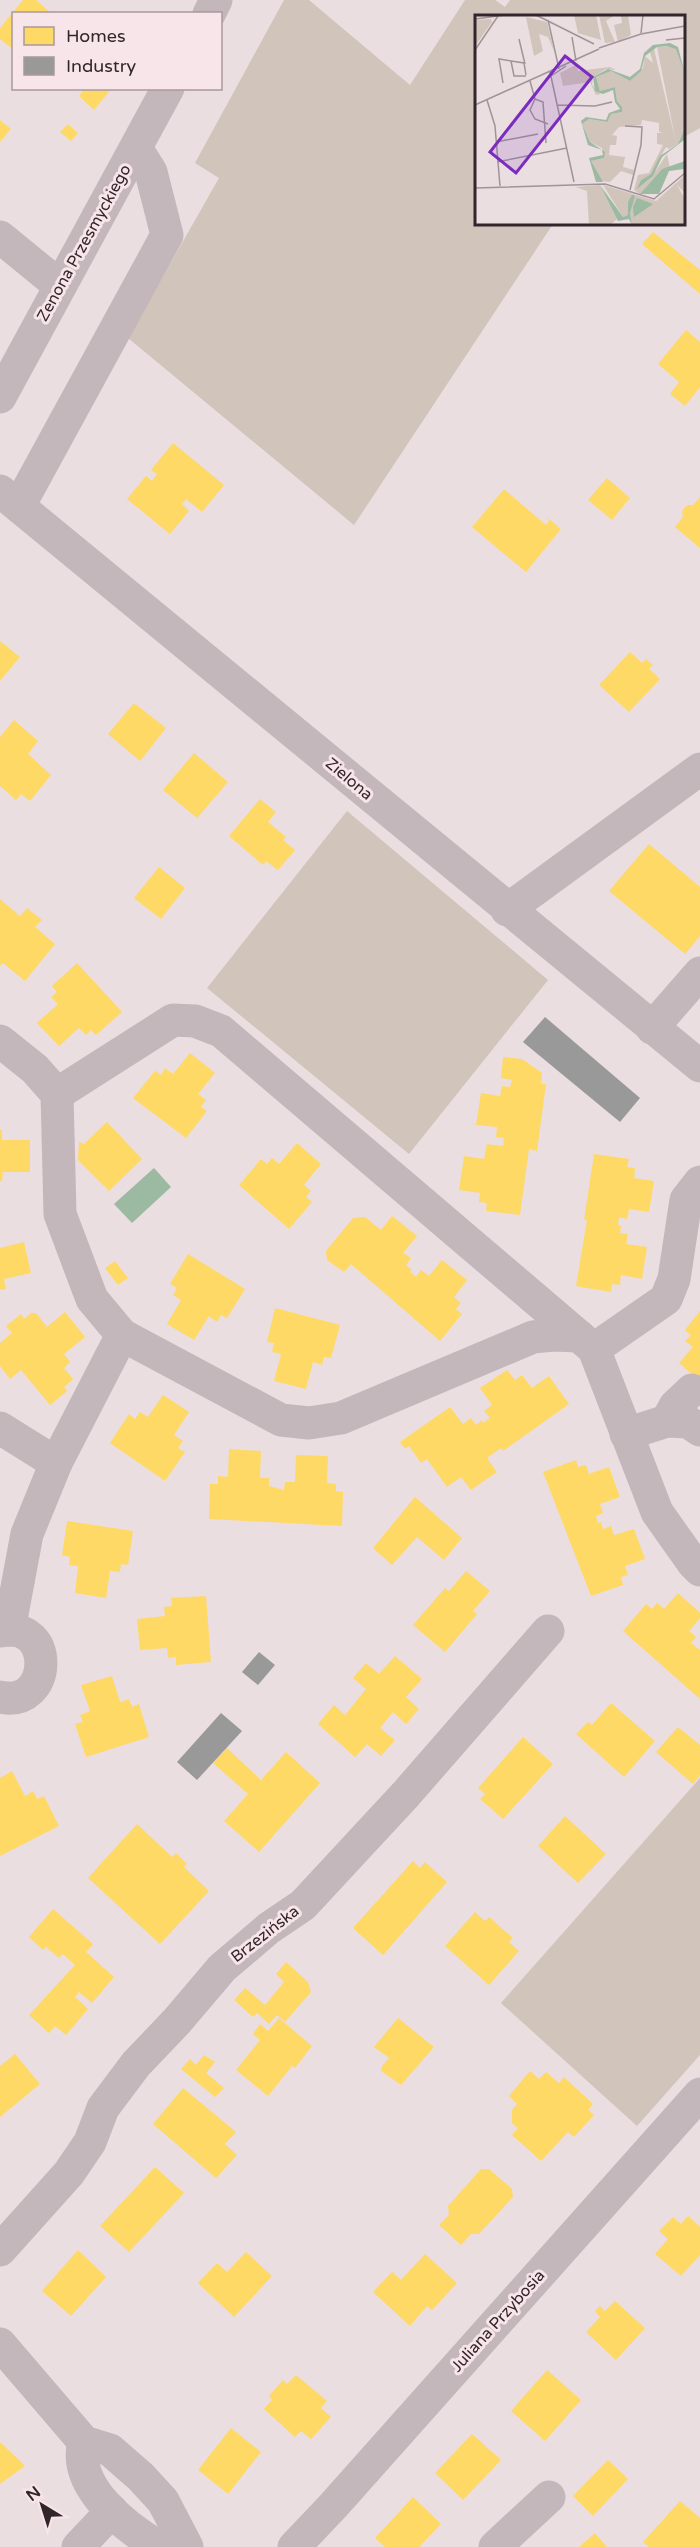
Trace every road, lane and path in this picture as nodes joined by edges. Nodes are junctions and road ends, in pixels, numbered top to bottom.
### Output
1 (167, 90) edge
2 (136, 148) junction
3 (0, 237) edge
4 (60, 286) junction
5 (0, 397) edge
6 (9, 498) edge
7 (700, 769) edge
8 (507, 910) junction
9 (700, 974) edge
10 (652, 1028) junction
11 (0, 1041) edge
12 (700, 1066) edge
13 (57, 1094) junction
14 (700, 1182) edge
15 (122, 1335) junction
16 (587, 1342) junction
17 (692, 1390) dead end
18 (667, 1421) junction
19 (0, 1428) edge
20 (700, 1430) edge
21 (626, 1434) junction
22 (56, 1463) junction
23 (700, 1570) edge
24 (4, 1630) edge
25 (548, 1631) dead end
26 (0, 1696) edge
27 (700, 2094) edge
28 (0, 2250) edge
29 (0, 2344) edge
30 (84, 2442) junction
31 (549, 2497) dead end
32 (112, 2511) junction
33 (78, 2547) edge
34 (159, 2547) edge
35 (187, 2547) edge
36 (294, 2547) edge
37 (495, 2547) edge

1 - 2 street, Zenona Przesmyckiego
2 - 4 street, Zenona Przesmyckiego
2 - 6 street
3 - 4 street
4 - 5 street, Zenona Przesmyckiego
6 - 8 street, Zielona
7 - 8 street
8 - 10 street, Zielona
9 - 10 street
10 - 12 street, Zielona
11 - 13 street
13 - 15 street
13 - 16 street
14 - 16 street
15 - 16 street
15 - 22 street
16 - 21 street
17 - 18 street
18 - 20 street
18 - 21 street
19 - 22 street
21 - 23 street
22 - 24 street
24 - 26 street
25 - 28 street, Brzezińska
27 - 36 street, Juliana Przybosia
29 - 30 street
30 - 32 street
30 - 35 street
31 - 37 street
32 - 33 street
32 - 34 street

